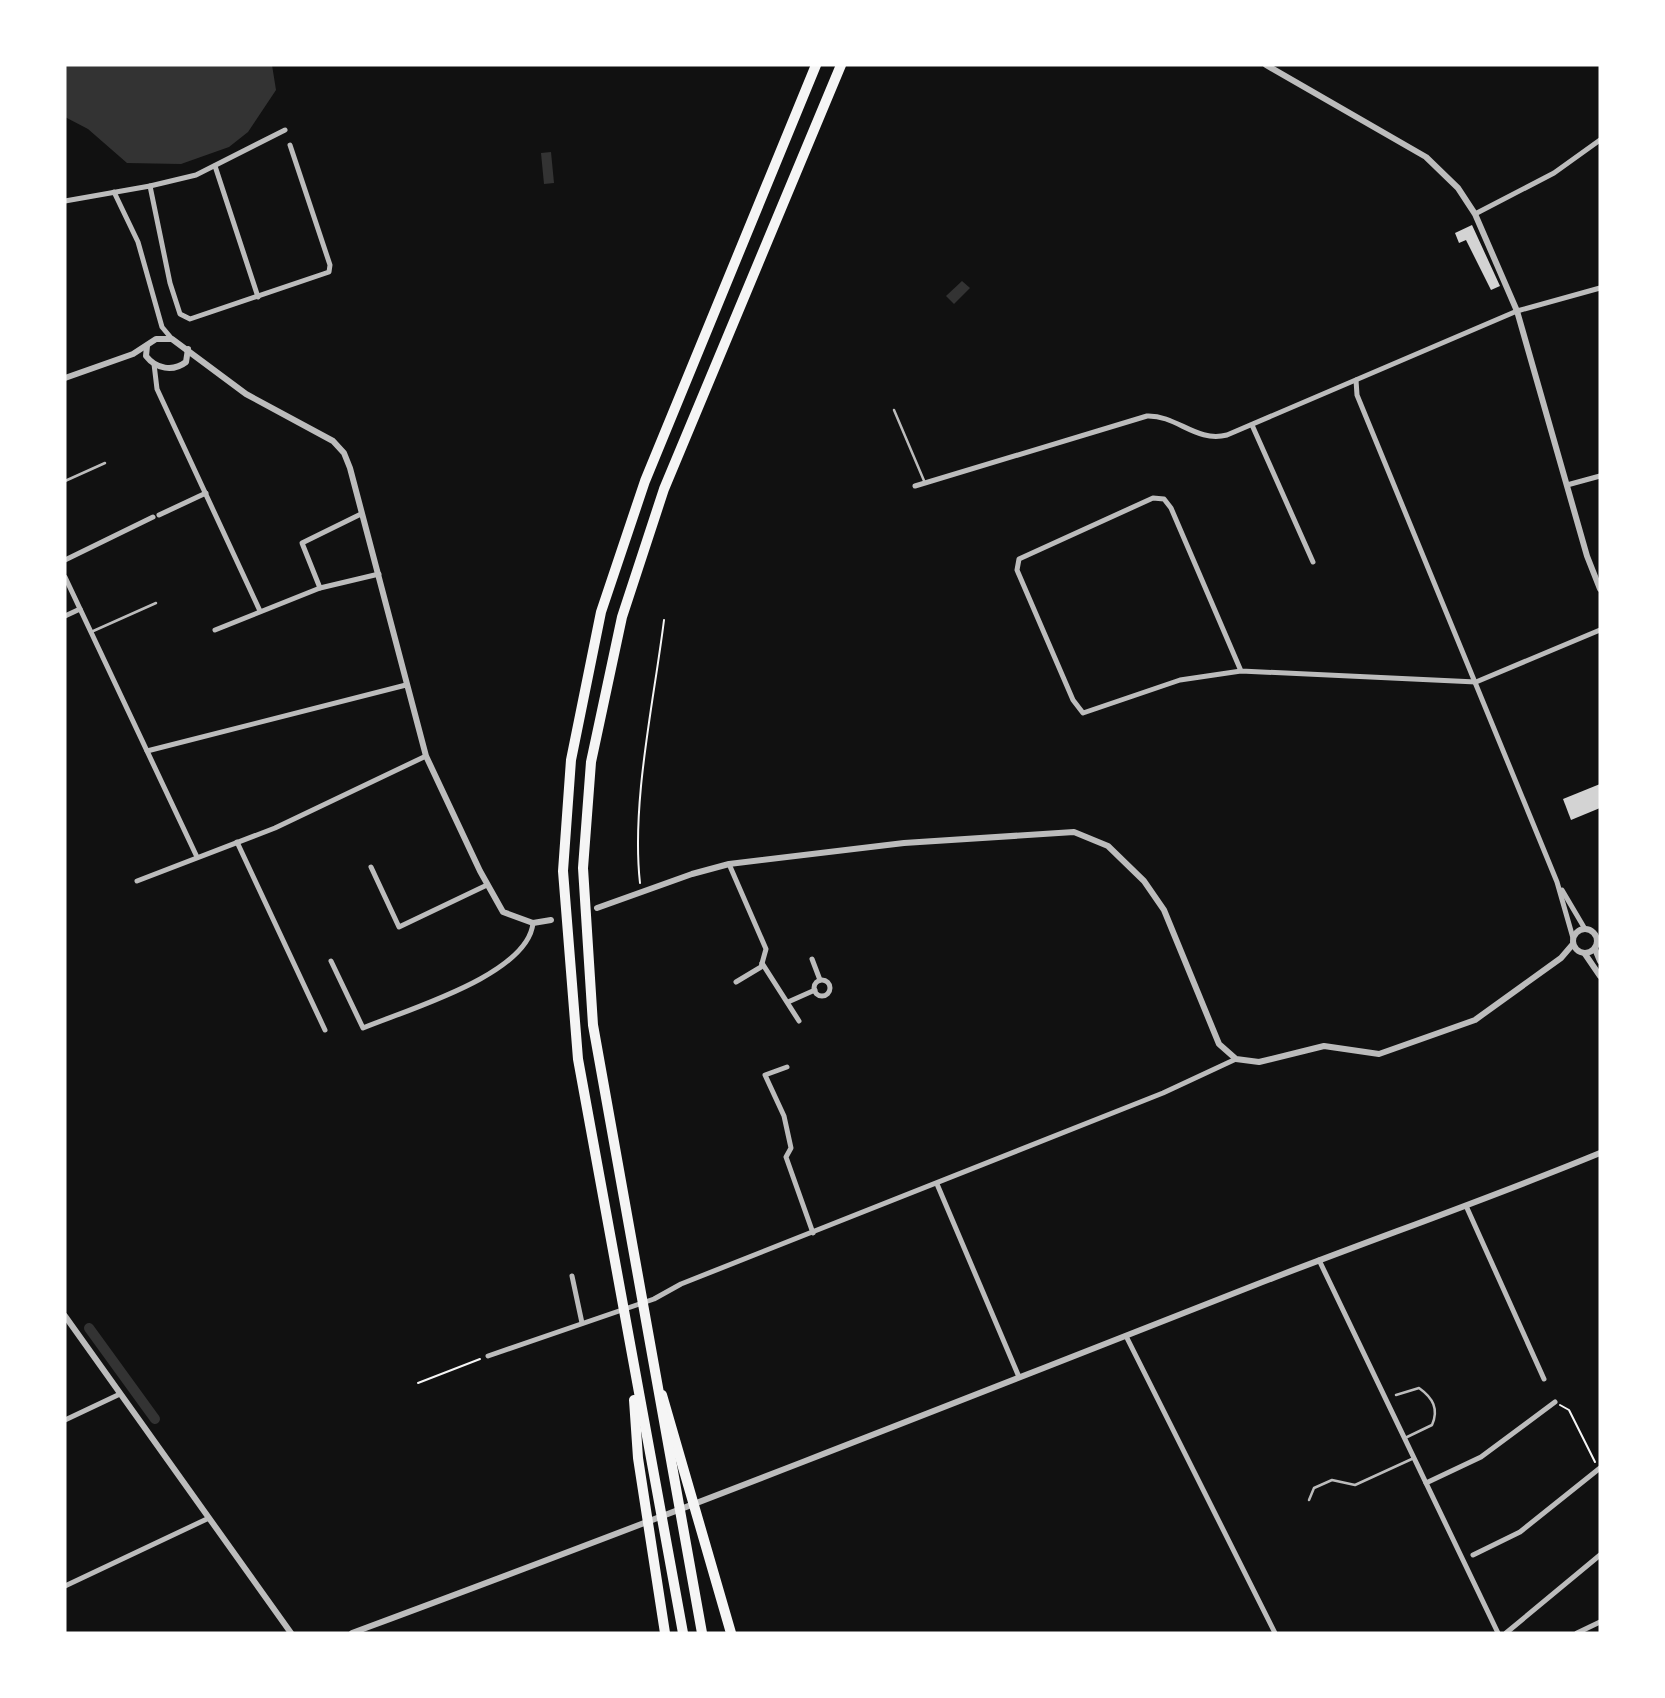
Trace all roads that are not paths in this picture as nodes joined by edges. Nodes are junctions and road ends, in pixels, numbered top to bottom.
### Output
1 (816, 65) edge
2 (841, 65) edge
3 (1266, 65) edge
4 (285, 130) dead end
5 (1600, 140) edge
6 (289, 145) dead end
7 (215, 166) junction
8 (150, 186) junction
9 (114, 192) junction
10 (65, 201) edge
11 (1475, 214) junction
12 (1600, 288) edge
13 (258, 297) junction
14 (1517, 311) junction
15 (162, 327) junction
16 (156, 339) junction
17 (172, 339) junction
18 (148, 344) junction
19 (188, 349) junction
20 (133, 355) junction
21 (146, 356) junction
22 (186, 362) junction
23 (202, 363) junction
24 (154, 364) junction
25 (164, 368) junction
26 (65, 378) edge
27 (156, 379) junction
28 (1356, 380) junction
29 (894, 411) dead end
30 (1252, 425) junction
31 (105, 463) dead end
32 (1600, 476) edge
33 (65, 481) edge
34 (925, 483) junction
35 (1567, 485) junction
36 (915, 486) dead end
37 (206, 493) junction
38 (362, 514) junction
39 (65, 560) edge
40 (1313, 562) dead end
41 (379, 574) junction
42 (65, 577) edge
43 (320, 588) junction
44 (1600, 589) edge
45 (156, 603) dead end
46 (80, 609) junction
47 (260, 611) junction
48 (65, 616) edge
49 (215, 630) dead end
50 (1600, 630) edge
51 (92, 632) junction
52 (1241, 671) junction
53 (1476, 682) junction
54 (406, 685) junction
55 (147, 751) junction
56 (426, 756) junction
57 (237, 842) junction
58 (197, 857) junction
59 (729, 864) junction
60 (371, 867) dead end
61 (137, 881) dead end
62 (1558, 882) junction
63 (487, 885) junction
64 (597, 908) dead end
65 (551, 920) dead end
66 (533, 923) junction
67 (1585, 929) junction
68 (1597, 931) edge
69 (1599, 940) edge
70 (1573, 941) junction
71 (1595, 949) junction
72 (1583, 953) junction
73 (1561, 958) junction
74 (812, 959) dead end
75 (331, 961) dead end
76 (1600, 961) edge
77 (762, 963) junction
78 (1600, 976) edge
79 (820, 980) junction
80 (736, 982) dead end
81 (815, 990) junction
82 (788, 1002) junction
83 (799, 1021) dead end
84 (325, 1030) dead end
85 (1236, 1059) junction
86 (787, 1067) dead end
87 (1600, 1153) edge
88 (937, 1184) junction
89 (1467, 1208) junction
90 (813, 1233) junction
91 (1319, 1260) junction
92 (572, 1276) dead end
93 (65, 1316) edge
94 (582, 1323) junction
95 (1126, 1336) junction
96 (488, 1356) road end
97 (653, 1374) junction
98 (1019, 1377) junction
99 (635, 1378) junction
100 (1544, 1379) dead end
101 (120, 1394) junction
102 (1396, 1395) dead end
103 (1555, 1402) road end
104 (65, 1420) edge
105 (1405, 1438) junction
106 (1414, 1458) junction
107 (1600, 1468) edge
108 (1426, 1483) junction
109 (1309, 1500) dead end
110 (209, 1518) junction
111 (1473, 1555) dead end
112 (1600, 1555) edge
113 (65, 1586) edge
114 (659, 1603) junction
115 (1600, 1622) edge
116 (291, 1633) edge
117 (352, 1633) edge
118 (657, 1633) edge
119 (665, 1633) edge
120 (683, 1633) edge
121 (702, 1633) edge
122 (731, 1633) edge
123 (1275, 1633) edge
124 (1498, 1633) edge
125 (1506, 1633) edge
126 (1577, 1633) edge

1 - 99 highway
2 - 97 highway
3 - 11 street
4 - 7 street
5 - 11 street
6 - 13 street
7 - 8 street
7 - 13 street
8 - 9 street
8 - 13 street
9 - 10 street
9 - 15 street
11 - 14 street
12 - 14 street
14 - 28 street
14 - 35 street
15 - 16 street
15 - 17 street
16 - 17 street
16 - 18 street
17 - 19 street
18 - 20 street
18 - 21 street
19 - 22 street
19 - 23 street
20 - 21 street
20 - 26 street
21 - 24 street
22 - 23 street
22 - 25 street
23 - 38 street
24 - 25 street
24 - 27 street
25 - 27 street
27 - 37 street
28 - 30 street
28 - 53 street
29 - 34 lane
30 - 34 street
30 - 40 street
31 - 33 lane
32 - 35 street
34 - 36 street
35 - 44 street
37 - 39 street
37 - 47 street
38 - 41 street
38 - 43 street
41 - 43 street
41 - 54 street
42 - 46 street
43 - 47 street
45 - 51 lane
46 - 48 street
46 - 51 street
47 - 49 street
50 - 53 street
51 - 55 street
52 - 52 street
52 - 53 street
53 - 62 street
54 - 55 street
54 - 56 street
55 - 58 street
56 - 57 street
56 - 63 street
57 - 58 street
57 - 84 street
58 - 61 street
59 - 64 street
59 - 77 street
59 - 85 street
60 - 63 street
62 - 67 street
62 - 70 street
63 - 66 street
65 - 66 street
66 - 75 street
67 - 68 street
67 - 70 street
68 - 69 street
69 - 71 street
70 - 72 street
70 - 73 street
71 - 72 street
71 - 76 street
72 - 73 street
72 - 78 street
73 - 85 street
74 - 79 street
77 - 80 street
77 - 82 street
79 - 81 street
79 - 81 street
81 - 82 street
82 - 83 street
85 - 88 street
86 - 90 street
87 - 89 street
88 - 90 street
88 - 98 street
89 - 91 street
89 - 100 street
90 - 94 street
91 - 95 street
91 - 105 street
92 - 94 street
93 - 101 street
94 - 96 street
95 - 98 street
95 - 123 street
97 - 121 highway
97 - 122 highway
98 - 117 street
99 - 114 highway
99 - 120 highway
101 - 104 street
101 - 110 street
102 - 105 lane
103 - 108 street
105 - 106 street
106 - 108 street
106 - 109 lane
107 - 111 street
108 - 124 street
110 - 113 street
110 - 116 street
112 - 125 street
114 - 118 highway
114 - 119 highway
115 - 126 street

